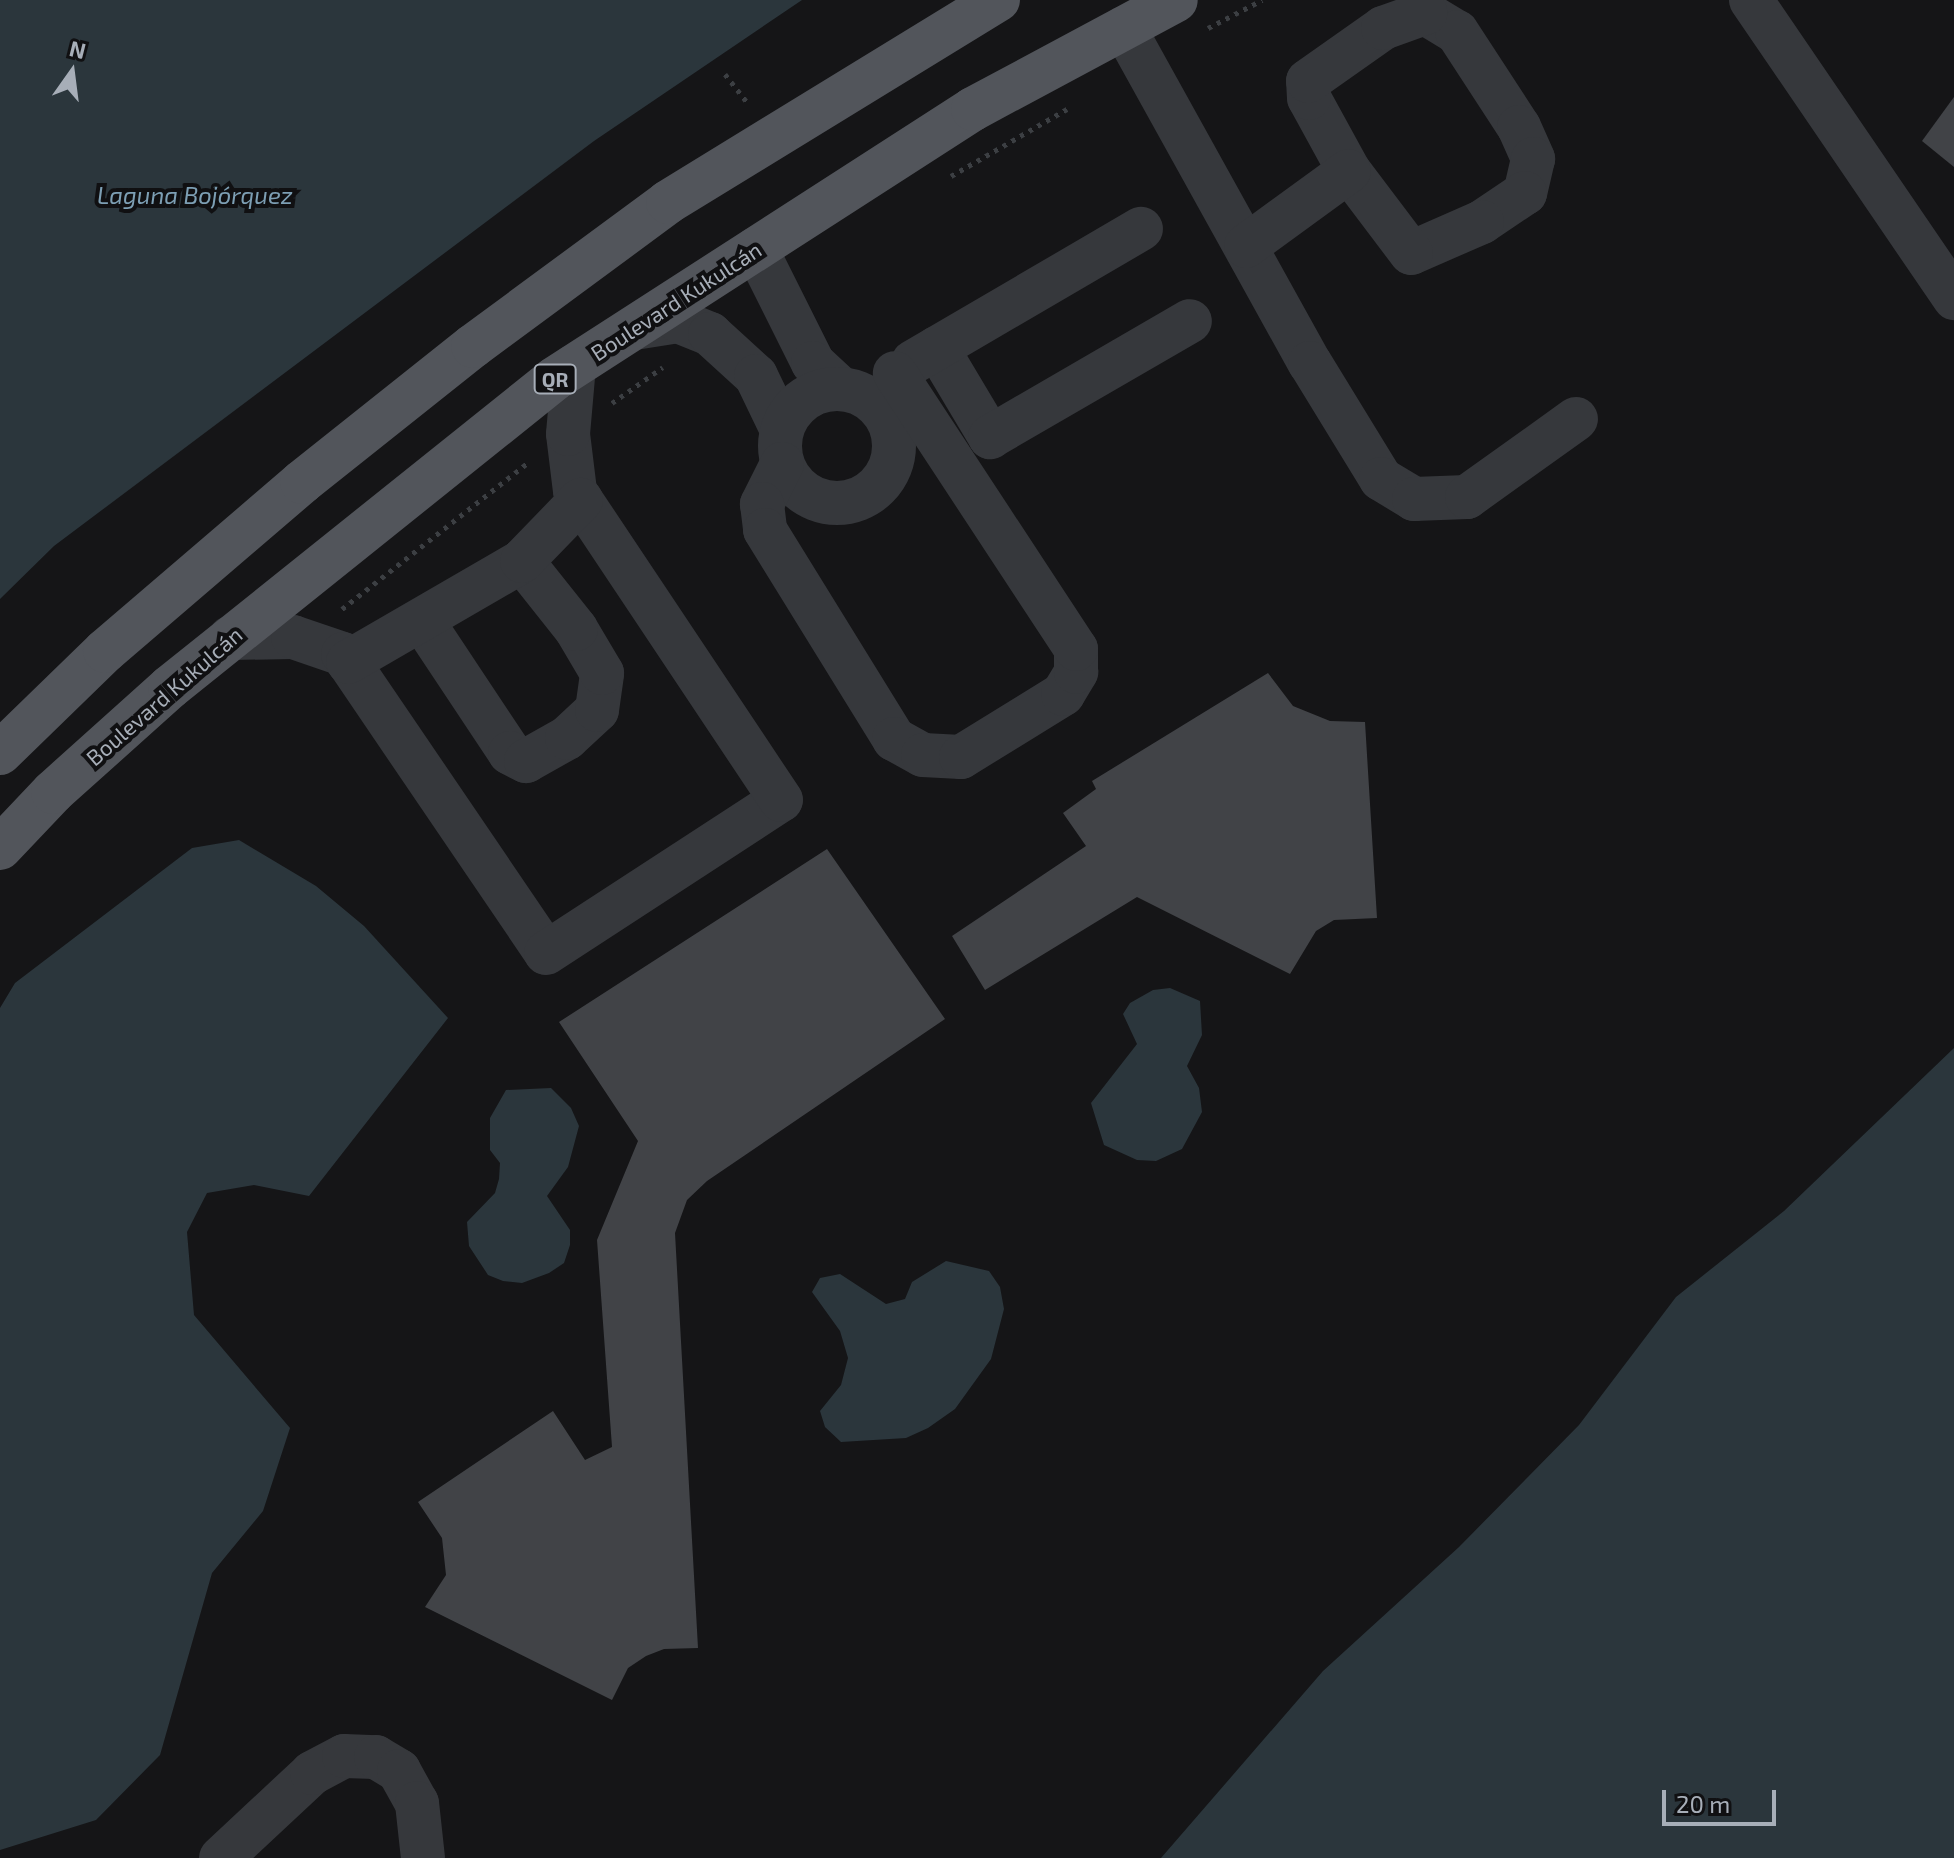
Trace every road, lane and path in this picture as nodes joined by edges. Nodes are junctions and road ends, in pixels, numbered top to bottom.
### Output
1 (998, 0) edge
2 (1176, 0) edge
3 (1751, 0) edge
4 (1124, 28) junction
5 (725, 74) dead end
6 (751, 108) dead end
7 (1349, 171) junction
8 (1141, 229) dead end
9 (1246, 246) junction
10 (756, 249) junction
11 (1954, 298) edge
12 (1190, 321) dead end
13 (634, 328) junction
14 (937, 348) junction
15 (574, 366) junction
16 (865, 385) junction
17 (1576, 419) dead end
18 (782, 446) junction
19 (581, 500) junction
20 (522, 561) junction
21 (423, 622) junction
22 (230, 638) junction
23 (348, 662) junction
24 (0, 753) edge
25 (0, 848) edge
26 (221, 1858) edge
27 (423, 1858) edge

1 - 24 main road
2 - 4 main road, Boulevard Kukulcán / QR
3 - 11 lane
4 - 9 lane
4 - 10 main road, Boulevard Kukulcán / QR
5 - 6 path
7 - 7 lane
7 - 9 lane
8 - 14 lane
9 - 17 lane
10 - 13 main road, Boulevard Kukulcán / QR
10 - 16 lane
12 - 14 lane
13 - 15 main road, Boulevard Kukulcán / QR
13 - 18 lane
14 - 16 lane
15 - 19 lane
15 - 22 main road, Boulevard Kukulcán / QR
16 - 18 lane
16 - 18 lane
16 - 18 lane
19 - 20 lane
19 - 23 lane
20 - 21 lane
20 - 21 lane
21 - 23 lane
22 - 23 lane
22 - 25 main road, Boulevard Kukulcán / QR
26 - 27 lane

